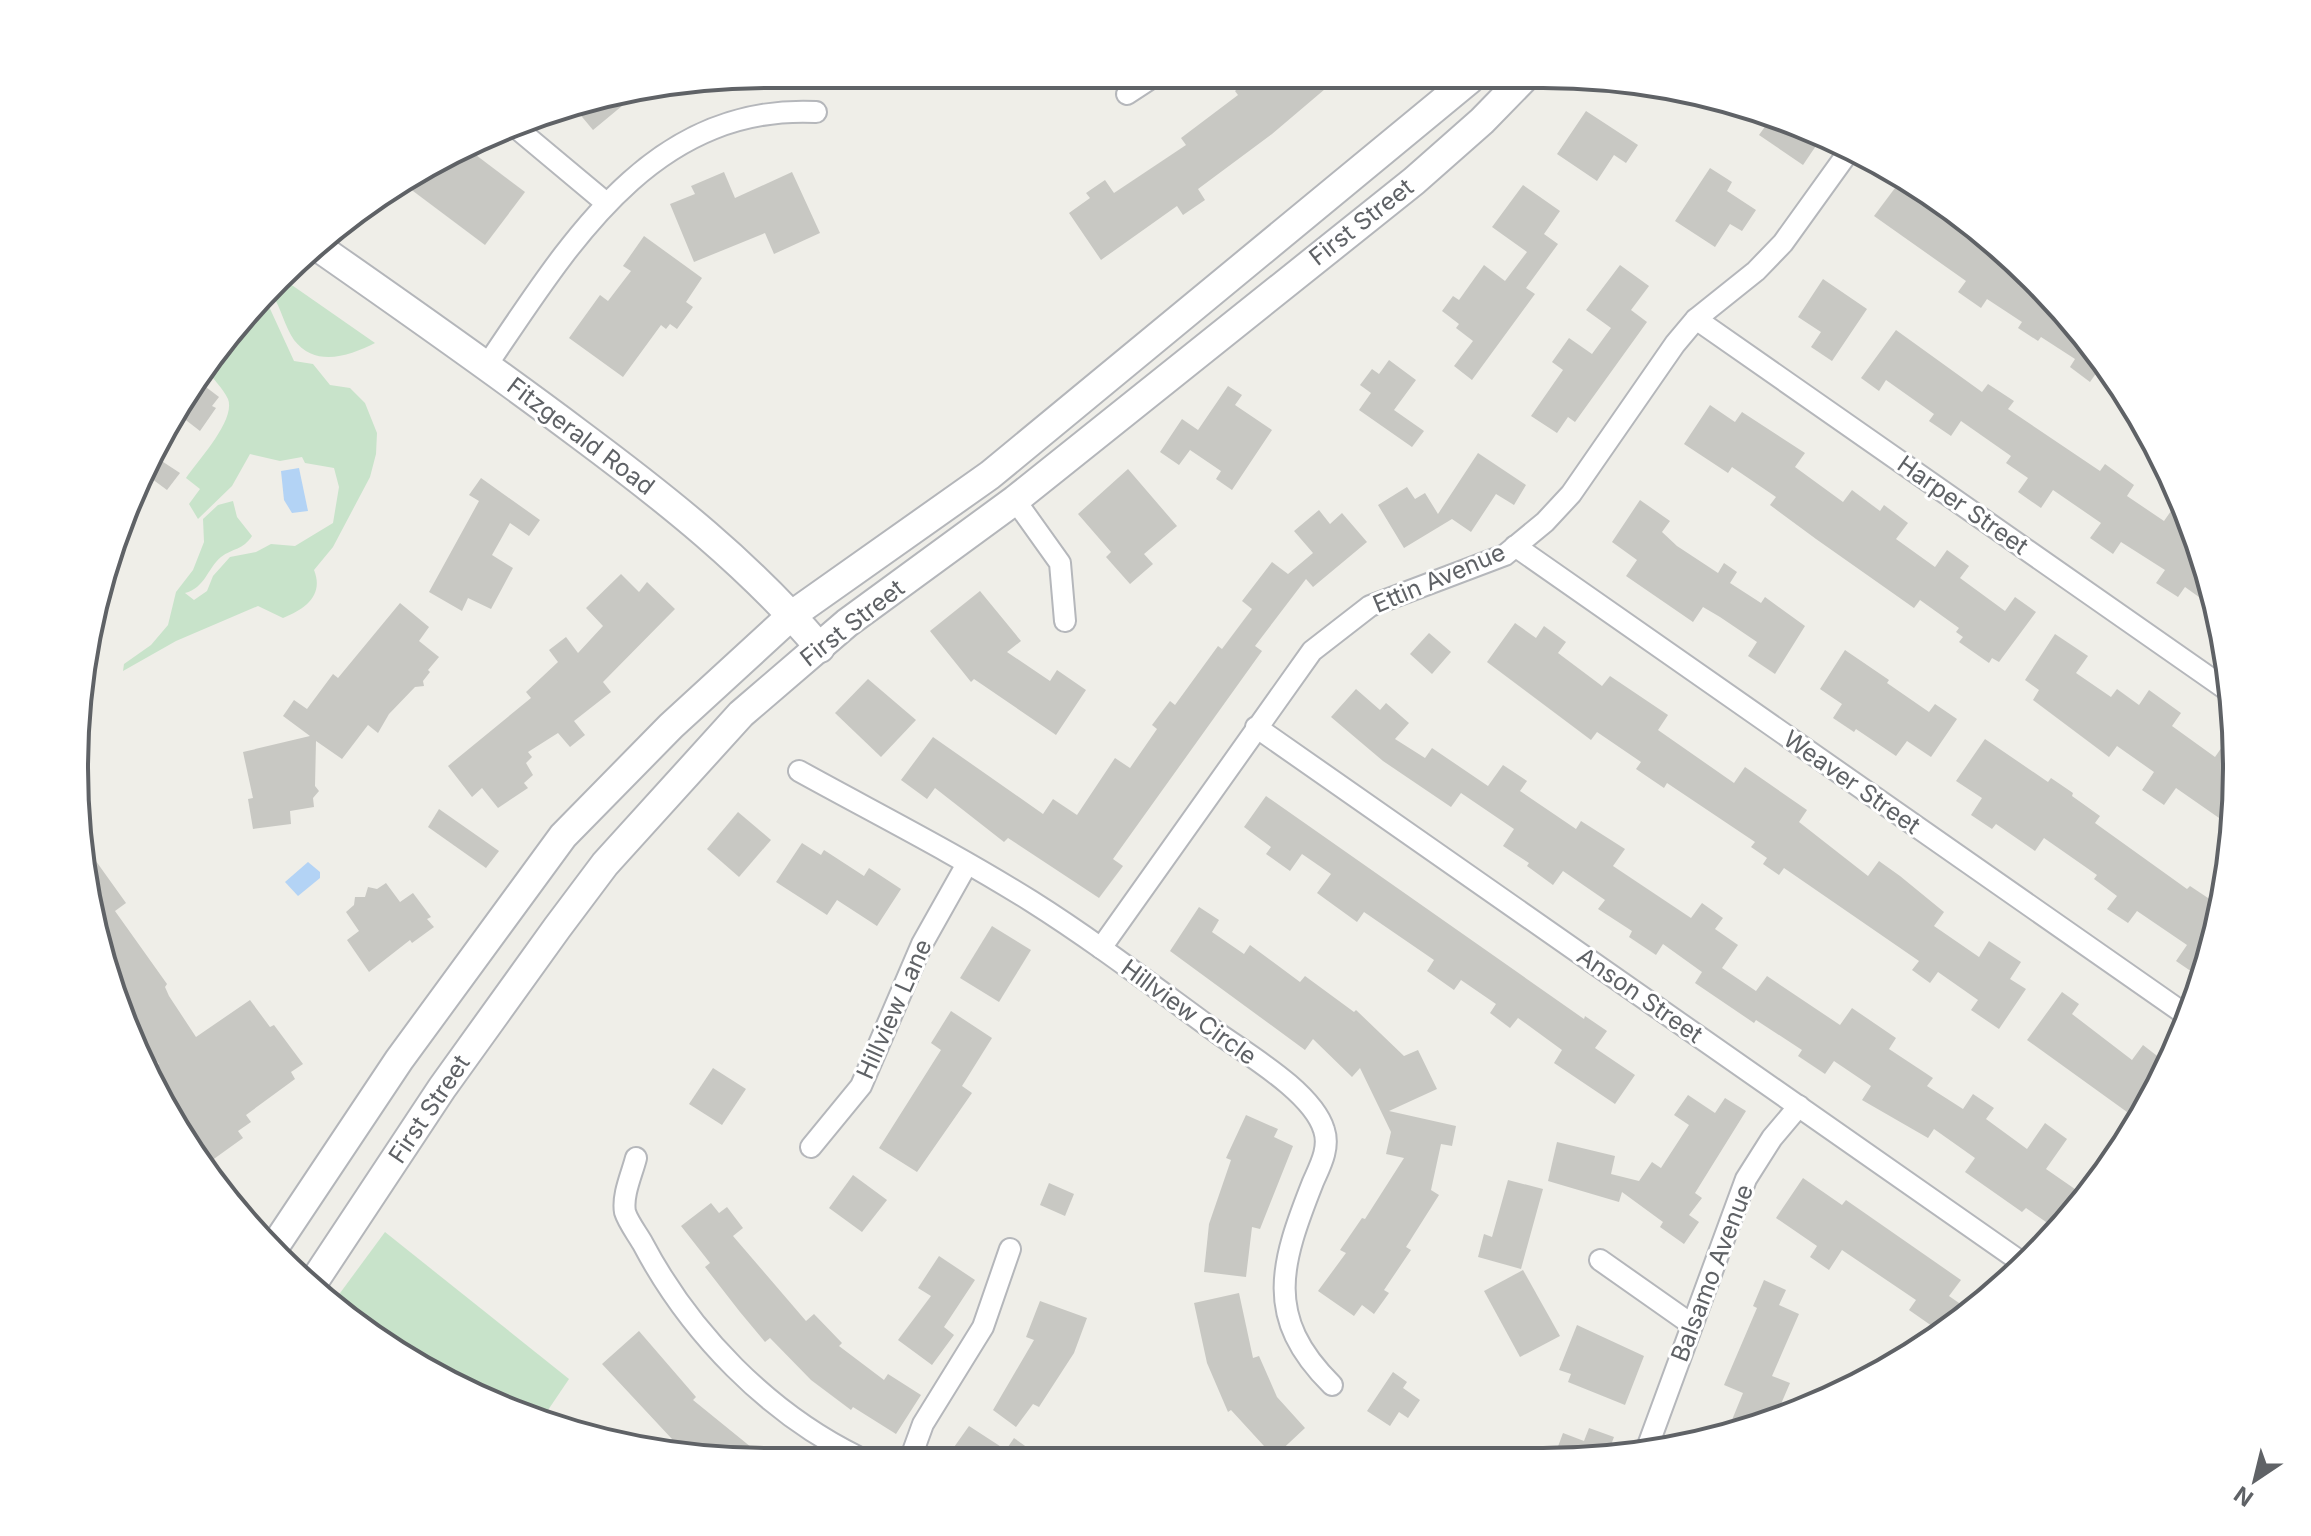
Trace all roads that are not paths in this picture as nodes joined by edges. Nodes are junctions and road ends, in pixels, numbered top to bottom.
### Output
1 (1136, 88) edge
2 (1459, 88) edge
3 (1514, 88) edge
4 (1127, 94) dead end
5 (816, 112) dead end
6 (524, 134) edge
7 (1844, 158) edge
8 (605, 202) junction
9 (326, 252) edge
10 (1696, 319) junction
11 (487, 365) junction
12 (1015, 500) junction
13 (1515, 546) junction
14 (792, 615) junction
15 (1065, 621) dead end
16 (820, 648) junction
17 (2217, 683) edge
18 (1256, 727) junction
19 (799, 771) dead end
20 (967, 864) junction
21 (1101, 948) junction
22 (2178, 1009) edge
23 (1799, 1106) junction
24 (811, 1147) dead end
25 (636, 1158) dead end
26 (279, 1240) edge
27 (1010, 1249) dead end
28 (2015, 1257) edge
29 (1600, 1260) dead end
30 (317, 1277) edge
31 (1691, 1324) junction
32 (1332, 1385) dead end
33 (1650, 1439) edge
34 (843, 1448) edge
35 (914, 1448) edge

1 - 4 street
2 - 14 main road, First Street
3 - 12 main road, First Street
5 - 8 street
6 - 8 street
7 - 10 street, Ettin Avenue
8 - 11 street
9 - 11 main road, Fitzgerald Road
10 - 13 street, Ettin Avenue
10 - 17 street, Harper Street
11 - 14 main road, Fitzgerald Road
12 - 15 street
12 - 16 main road, First Street
13 - 18 street, Ettin Avenue
13 - 22 street, Weaver Street
14 - 16 main road, Fitzgerald Road
14 - 26 main road, First Street
16 - 30 main road, First Street
18 - 21 street, Ettin Avenue
18 - 23 street, Anson Street
19 - 20 street, Hillview Circle
20 - 21 street, Hillview Circle
20 - 24 street, Hillview Lane
21 - 32 street, Hillview Circle
23 - 28 street, Anson Street
23 - 31 street, Balsamo Avenue
25 - 34 street
27 - 35 street
29 - 31 street
31 - 33 street, Balsamo Avenue

